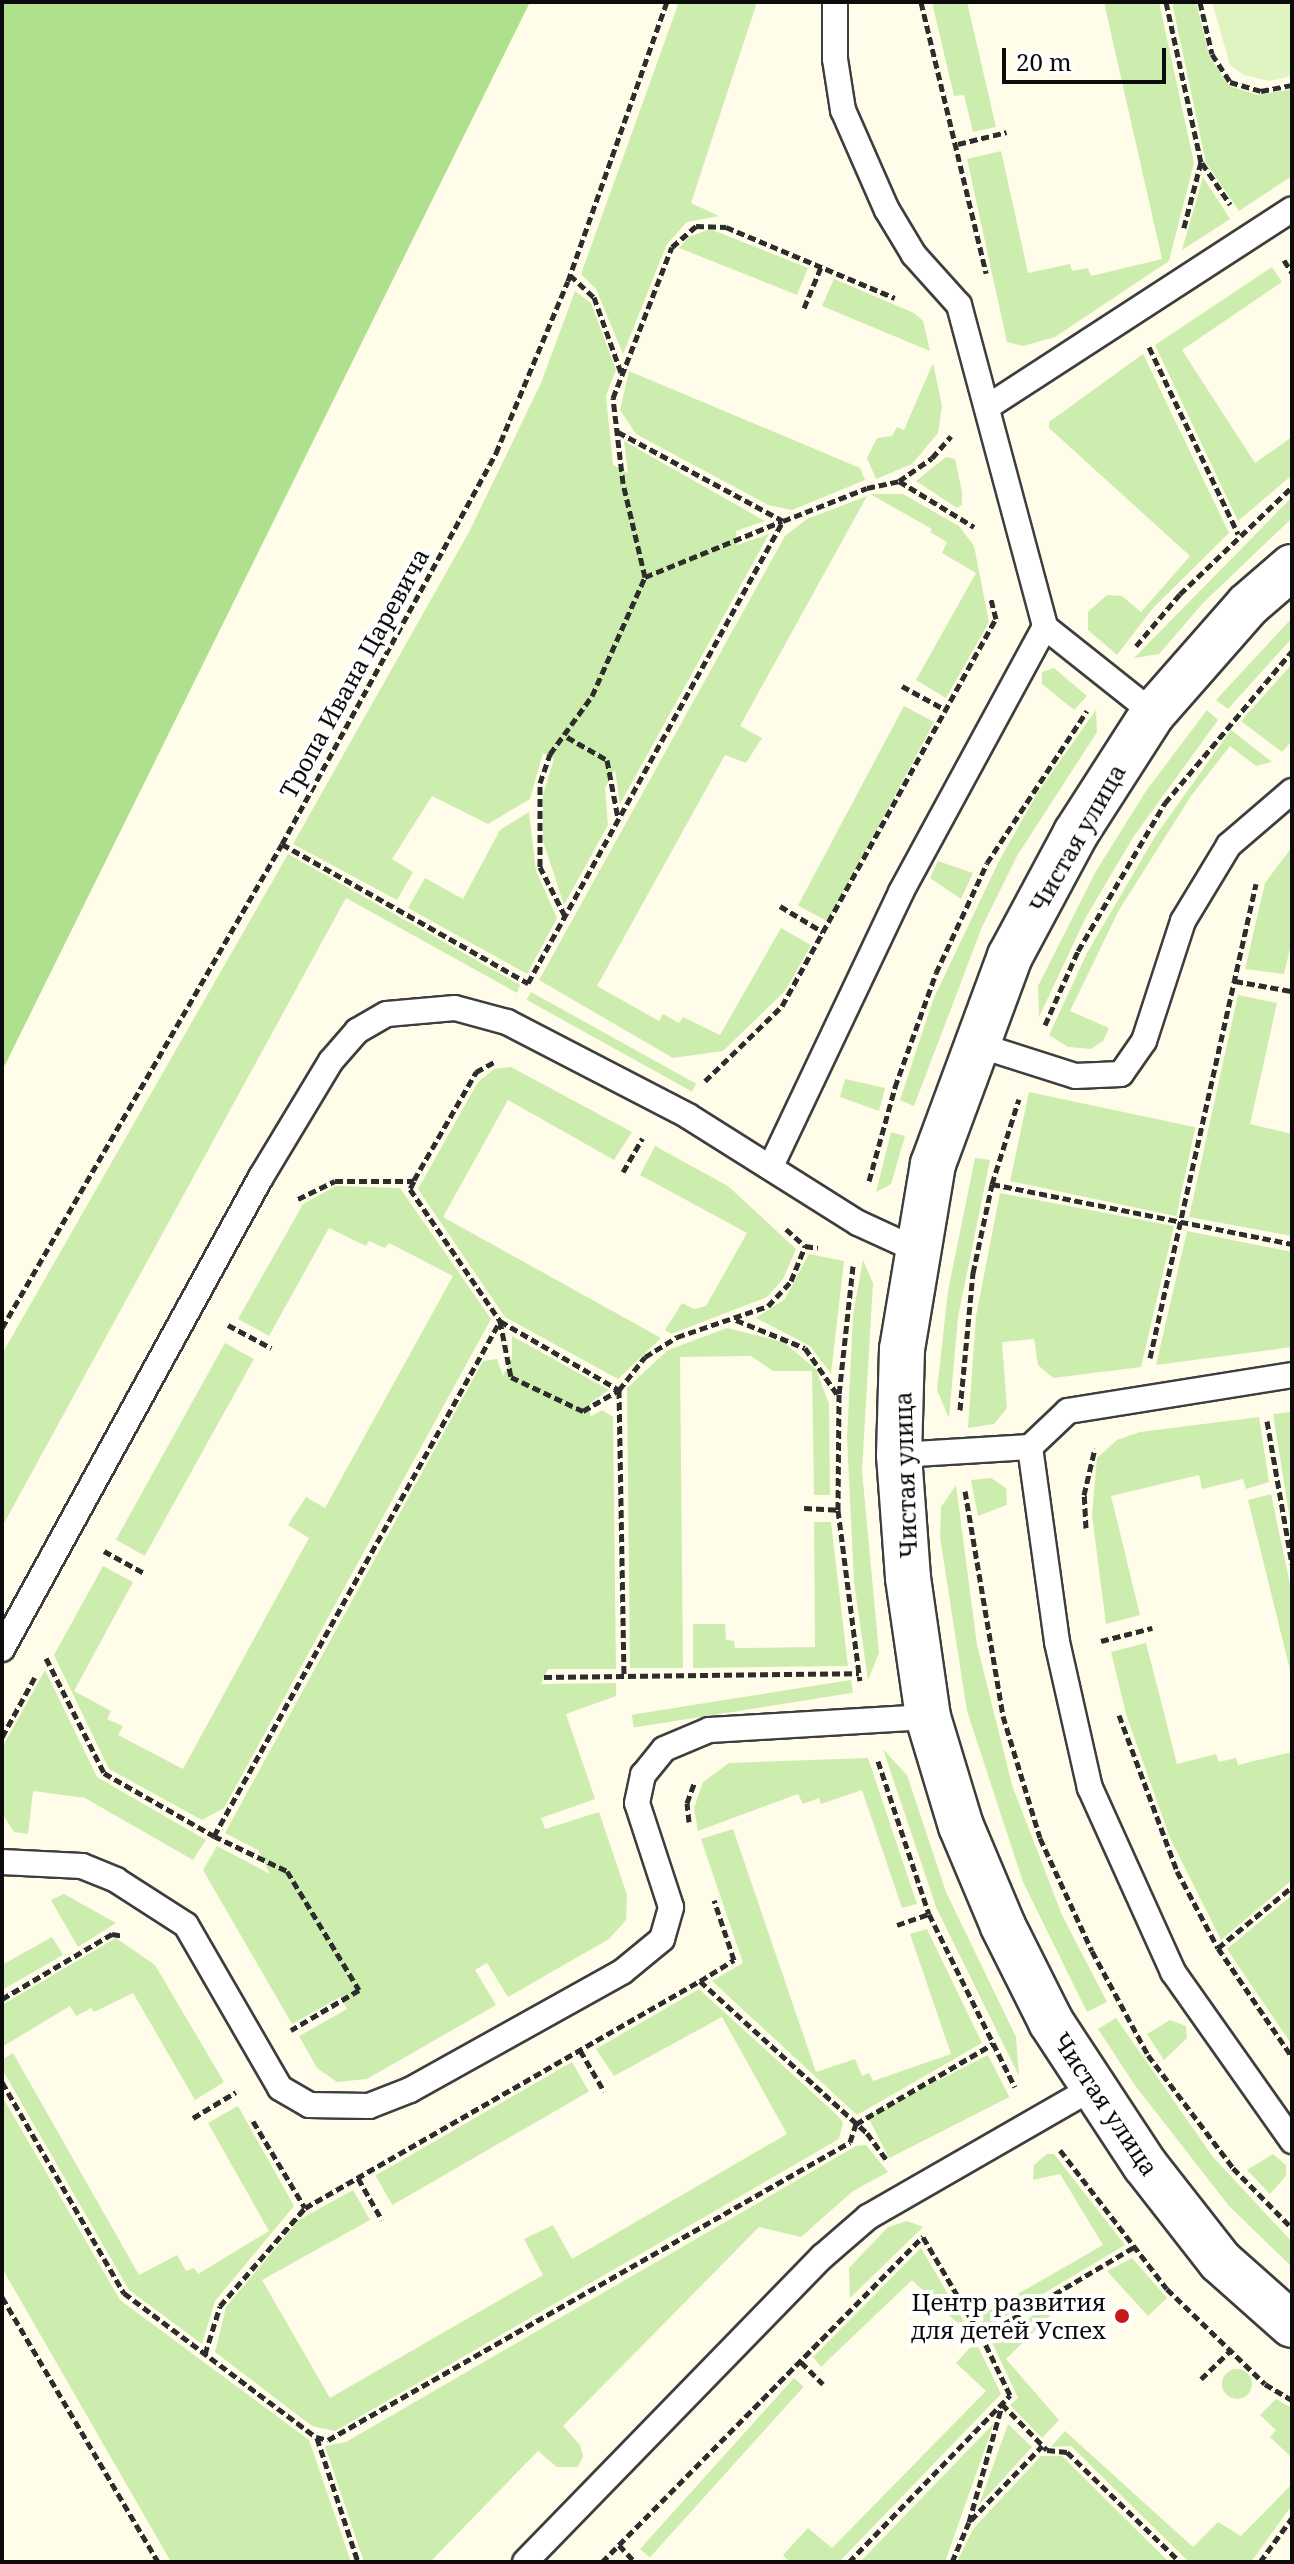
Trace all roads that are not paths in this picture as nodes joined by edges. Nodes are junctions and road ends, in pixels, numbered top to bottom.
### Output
1 (835, 2) edge
2 (1292, 209) edge
3 (989, 406) junction
4 (1292, 567) edge
5 (1045, 627) junction
6 (1153, 713) junction
7 (1292, 791) edge
8 (975, 1044) junction
9 (772, 1164) junction
10 (917, 1250) junction
11 (1292, 1375) edge
12 (1030, 1447) junction
13 (899, 1455) junction
14 (2, 1649) edge
15 (928, 1717) junction
16 (2, 1862) edge
17 (1092, 2088) junction
18 (1292, 2141) edge
19 (1292, 2325) edge
20 (525, 2562) edge

1 - 3 lane
2 - 3 lane
3 - 5 lane
4 - 6 street, Чистая улица
5 - 6 lane
5 - 9 lane
6 - 8 street, Чистая улица
7 - 8 lane
8 - 10 street, Чистая улица
9 - 10 lane
9 - 14 lane
10 - 13 street, Чистая улица
11 - 12 lane
12 - 13 lane
12 - 18 lane
13 - 15 street, Чистая улица
15 - 16 lane
15 - 17 street, Чистая улица
17 - 19 street, Чистая улица
17 - 20 lane

